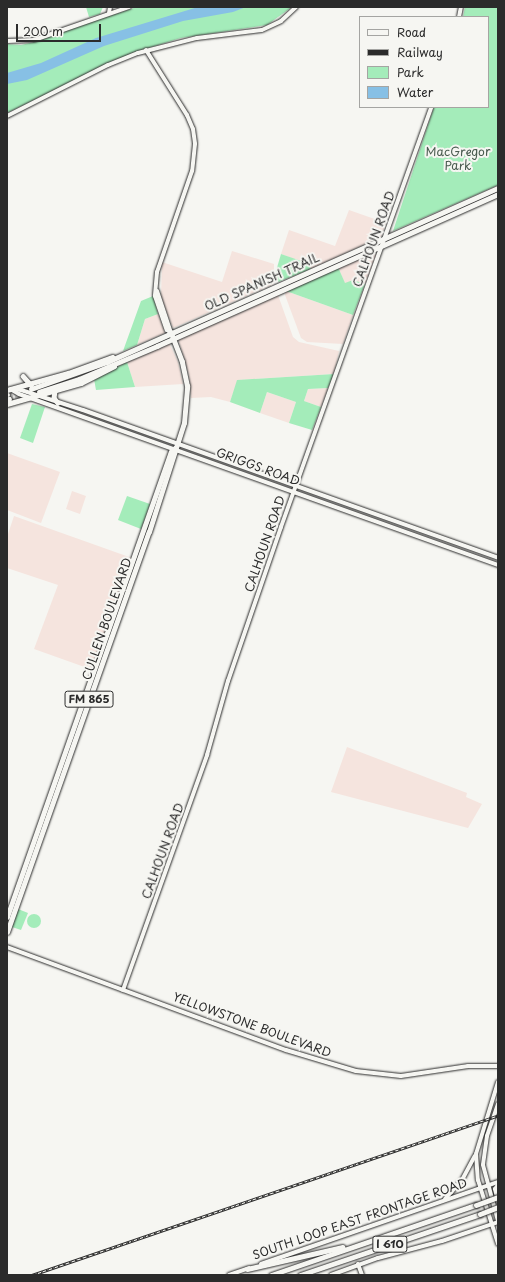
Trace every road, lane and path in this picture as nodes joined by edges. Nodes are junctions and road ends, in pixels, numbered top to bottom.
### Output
1 (110, 7) edge
2 (129, 7) edge
3 (296, 7) edge
4 (109, 13) junction
5 (7, 41) edge
6 (146, 50) junction
7 (431, 108) edge
8 (7, 116) edge
9 (498, 188) edge
10 (498, 194) edge
11 (384, 239) junction
12 (381, 246) junction
13 (345, 256) junction
14 (348, 261) junction
15 (314, 270) junction
16 (316, 276) junction
17 (241, 302) junction
18 (243, 308) junction
19 (206, 317) junction
20 (208, 323) junction
21 (171, 333) junction
22 (173, 339) junction
23 (125, 356) junction
24 (23, 376) dead end
25 (31, 387) junction
26 (55, 391) junction
27 (39, 394) junction
28 (8, 395) edge
29 (30, 398) junction
30 (58, 403) junction
31 (176, 446) junction
32 (219, 458) junction
33 (217, 463) junction
34 (255, 471) junction
35 (253, 476) junction
36 (296, 486) junction
37 (294, 491) junction
38 (341, 501) junction
39 (339, 508) junction
40 (498, 558) edge
41 (498, 565) edge
42 (7, 917) edge
43 (7, 932) edge
44 (7, 947) edge
45 (123, 990) junction
46 (498, 1066) edge
47 (498, 1082) edge
48 (498, 1104) edge
49 (488, 1111) junction
50 (495, 1113) junction
51 (480, 1134) junction
52 (487, 1136) junction
53 (476, 1154) junction
54 (498, 1184) edge
55 (487, 1186) junction
56 (480, 1189) junction
57 (498, 1197) edge
58 (498, 1201) edge
59 (438, 1204) junction
60 (498, 1207) edge
61 (498, 1221) edge
62 (491, 1224) junction
63 (367, 1242) junction
64 (498, 1244) edge
65 (358, 1264) junction
66 (247, 1269) junction
67 (229, 1275) edge
68 (271, 1275) edge
69 (301, 1275) edge
70 (331, 1275) edge
71 (362, 1275) edge

1 - 4 street
2 - 4 street
3 - 6 street
4 - 5 street
6 - 8 street
6 - 21 street, CULLEN BOULEVARD
7 - 11 street, CALHOUN ROAD
9 - 11 main road, OLD SPANISH TRAIL
10 - 12 main road, OLD SPANISH TRAIL
11 - 12 street, CALHOUN ROAD
11 - 13 main road, OLD SPANISH TRAIL
12 - 14 main road, OLD SPANISH TRAIL
12 - 36 street, CALHOUN ROAD
13 - 14 main road
13 - 15 main road, OLD SPANISH TRAIL
14 - 16 main road, OLD SPANISH TRAIL
15 - 16 main road
15 - 17 main road, OLD SPANISH TRAIL
16 - 18 main road, OLD SPANISH TRAIL
17 - 18 main road
17 - 19 main road, OLD SPANISH TRAIL
18 - 20 main road, OLD SPANISH TRAIL
19 - 20 main road
19 - 21 main road, OLD SPANISH TRAIL
20 - 22 main road, OLD SPANISH TRAIL
21 - 22 main road, CULLEN BOULEVARD / FM 865
21 - 23 main road, OLD SPANISH TRAIL
22 - 23 main road, OLD SPANISH TRAIL
22 - 31 main road, CULLEN BOULEVARD / FM 865
23 - 25 main road
23 - 26 main road
23 - 27 main road, OLD SPANISH TRAIL
24 - 25 main road
25 - 28 main road
26 - 27 main road
26 - 30 main road
27 - 28 street, GRIGGS ROAD
27 - 29 main road
27 - 30 street, GRIGGS ROAD
28 - 29 main road
28 - 29 street, GRIGGS ROAD
29 - 31 street, GRIGGS ROAD
30 - 31 street, GRIGGS ROAD
31 - 32 street, GRIGGS ROAD
31 - 33 street, GRIGGS ROAD
31 - 42 main road, CULLEN BOULEVARD / FM 865
31 - 43 main road, CULLEN BOULEVARD / FM 865
32 - 33 street
32 - 34 street, GRIGGS ROAD
33 - 35 street, GRIGGS ROAD
34 - 35 street
34 - 36 street, GRIGGS ROAD
35 - 37 street, GRIGGS ROAD
36 - 37 street, CALHOUN ROAD
36 - 38 street, GRIGGS ROAD
37 - 39 street, GRIGGS ROAD
37 - 45 street, CALHOUN ROAD
38 - 39 street
38 - 40 street, GRIGGS ROAD
39 - 41 street, GRIGGS ROAD
44 - 45 street, YELLOWSTONE BOULEVARD
45 - 46 street, YELLOWSTONE BOULEVARD
47 - 49 street
48 - 50 street
49 - 50 street
49 - 51 street
50 - 52 street
51 - 52 street
51 - 53 street
52 - 55 street
53 - 56 street
53 - 59 street
54 - 55 street, SOUTH LOOP EAST FRONTAGE ROAD
54 - 58 street
55 - 56 street, SOUTH LOOP EAST FRONTAGE ROAD
55 - 61 street
56 - 59 street, SOUTH LOOP EAST FRONTAGE ROAD
56 - 62 street
57 - 63 highway, I 610, bridge
59 - 66 street, SOUTH LOOP EAST FRONTAGE ROAD
60 - 69 highway, I 610, bridge
61 - 62 street
62 - 64 street
62 - 65 street
63 - 66 highway
63 - 68 highway, I 610
65 - 70 street
65 - 71 street
66 - 67 street, SOUTH LOOP EAST FRONTAGE ROAD

